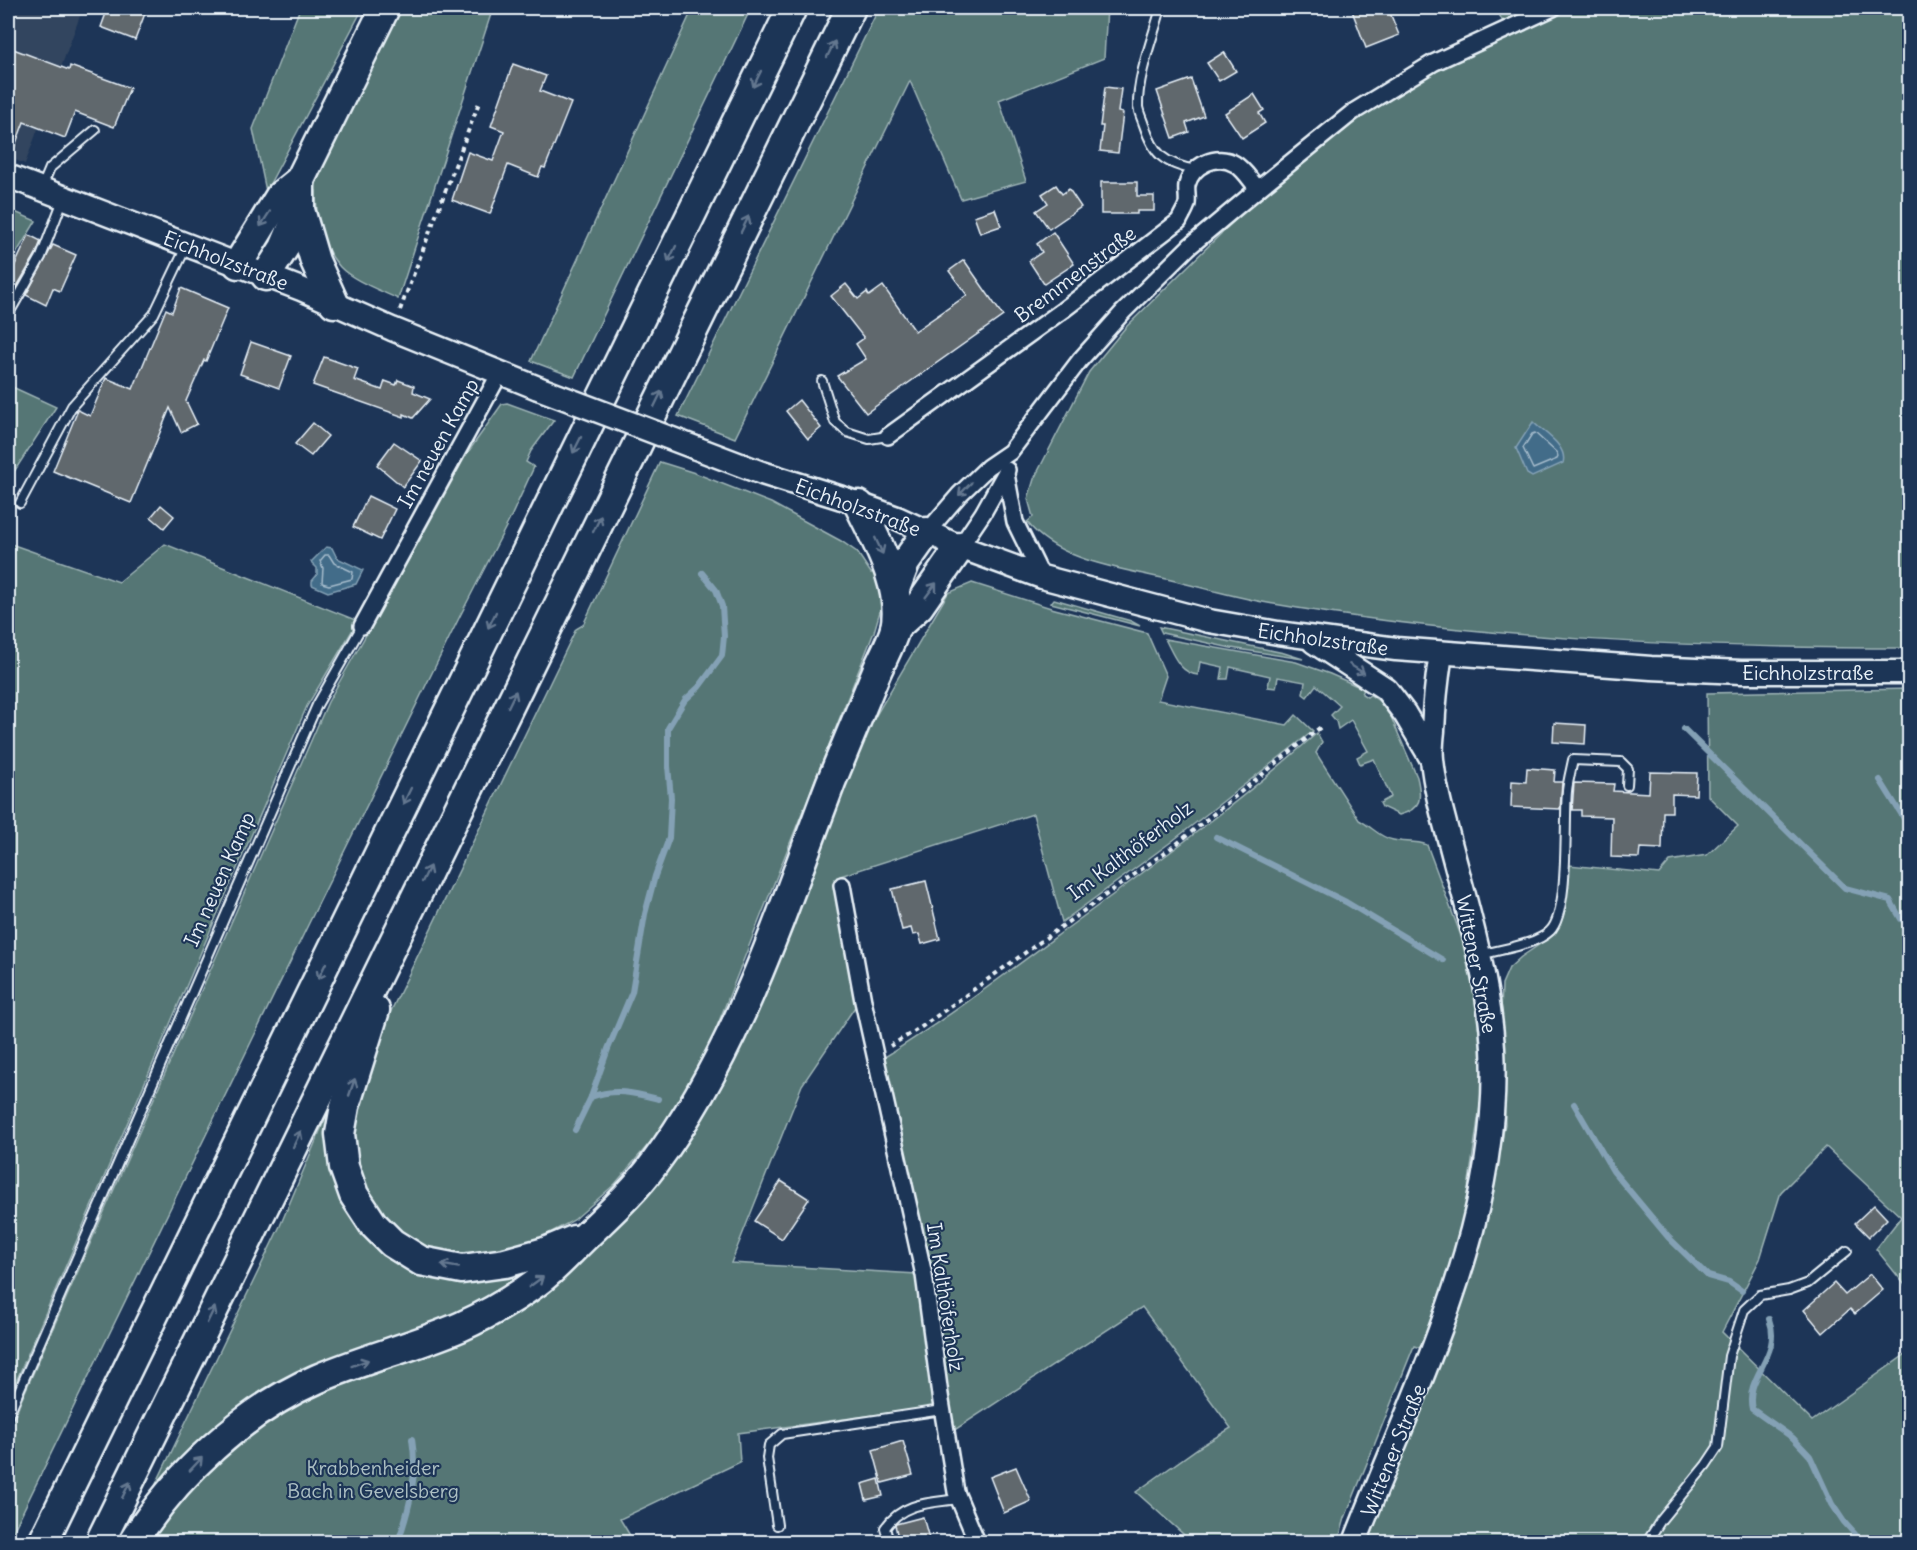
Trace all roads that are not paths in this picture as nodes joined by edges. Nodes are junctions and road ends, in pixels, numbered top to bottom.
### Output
1 (385, 8) edge
2 (792, 8) edge
3 (851, 8) edge
4 (1161, 8) edge
5 (1553, 8) edge
6 (95, 130) dead end
7 (1196, 170) junction
8 (8, 176) edge
9 (300, 180) junction
10 (42, 189) junction
11 (1258, 189) junction
12 (64, 198) junction
13 (300, 210) junction
14 (187, 244) junction
15 (238, 264) junction
16 (266, 276) junction
17 (334, 303) junction
18 (8, 315) edge
19 (500, 374) junction
20 (822, 381) dead end
21 (888, 436) joint
22 (1010, 452) junction
23 (1006, 474) junction
24 (20, 503) dead end
25 (859, 505) junction
26 (927, 532) junction
27 (960, 547) junction
28 (1042, 577) junction
29 (895, 589) junction
30 (362, 626) joint
31 (895, 628) junction
32 (1307, 638) junction
33 (1441, 653) junction
34 (1910, 672) edge
35 (1431, 758) junction
36 (1627, 785) dead end
37 (842, 885) dead end
38 (400, 927) junction
39 (1480, 956) junction
40 (587, 1235) junction
41 (1846, 1251) dead end
42 (942, 1410) junction
43 (8, 1416) edge
44 (959, 1499) junction
45 (777, 1525) dead end
46 (42, 1542) edge
47 (100, 1542) edge
48 (133, 1542) edge
49 (889, 1542) edge
50 (977, 1542) edge
51 (1355, 1542) edge
52 (1647, 1542) edge

1 - 9 highway
2 -> 46 highway
38 -> 3 highway
4 - 7 lane
5 - 11 street
6 - 10 lane
7 - 11 street
7 - 21 street, Bremmenstraße
8 - 10 main road, Eichholzstraße
9 - 13 highway
9 -> 15 highway
10 - 12 main road, Eichholzstraße
11 - 22 street
12 - 14 main road, Eichholzstraße
12 - 18 lane
13 - 16 highway
13 - 17 highway
14 - 15 main road, Eichholzstraße
14 - 24 lane
15 - 16 main road, Eichholzstraße
16 - 17 main road, Eichholzstraße
17 - 19 main road, Eichholzstraße
19 - 25 main road, Eichholzstraße, bridge
19 - 30 street, Im neuen Kamp
20 - 21 lane
22 - 23 street
22 -> 26 street
23 - 27 street
23 - 28 street
25 - 26 main road, Eichholzstraße
25 -> 29 highway
26 - 27 main road, Eichholzstraße
26 - 29 highway
27 - 28 main road, Eichholzstraße
31 -> 27 highway
28 - 32 main road, Eichholzstraße
29 - 31 highway
30 - 43 lane, Im neuen Kamp
31 - 40 highway
32 - 33 main road, Eichholzstraße
32 -> 35 main road
33 - 34 main road, Eichholzstraße
33 - 35 main road, Wittener Straße
35 - 39 main road, Wittener Straße
36 - 39 lane
37 - 42 street, Im Kalthöferholz
40 -> 38 highway
47 -> 38 highway
39 - 51 main road, Wittener Straße
48 -> 40 highway
41 - 52 lane
42 - 44 street, Im Kalthöferholz
42 - 45 lane
44 - 49 lane
44 - 50 street, Im Kalthöferholz

